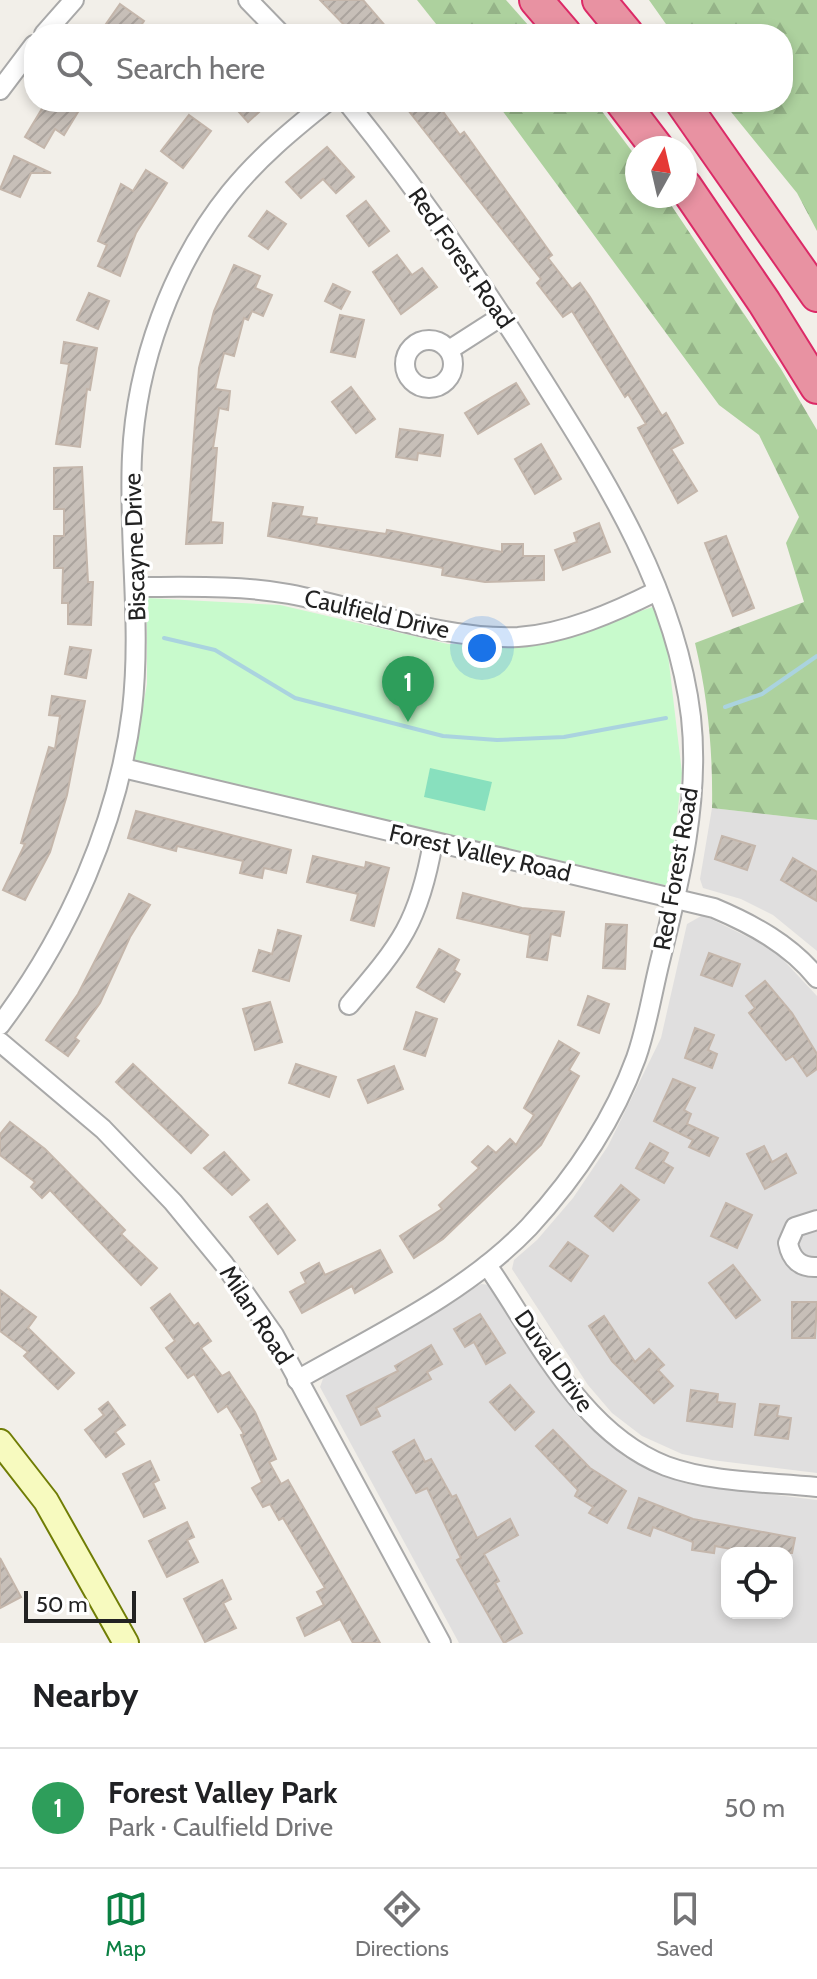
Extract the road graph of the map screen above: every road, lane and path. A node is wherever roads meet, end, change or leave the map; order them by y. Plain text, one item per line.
1 (74, 0) edge
2 (248, 0) edge
3 (536, 0) edge
4 (599, 0) edge
5 (53, 24) edge
6 (271, 24) edge
7 (556, 24) edge
8 (619, 24) edge
9 (24, 58) edge
10 (0, 90) edge
11 (315, 112) edge
12 (355, 112) edge
13 (630, 112) edge
14 (689, 112) edge
15 (648, 136) edge
16 (697, 204) edge
17 (817, 295) edge
18 (502, 316) junction
19 (449, 350) dead end
20 (817, 387) edge
21 (137, 587) junction
22 (657, 591) junction
23 (123, 768) junction
24 (433, 842) junction
25 (676, 898) junction
26 (817, 978) edge
27 (349, 1005) dead end
28 (0, 1025) edge
29 (0, 1042) edge
30 (817, 1220) edge
31 (487, 1265) junction
32 (817, 1267) edge
33 (297, 1380) junction
34 (0, 1442) edge
35 (817, 1487) edge
36 (126, 1643) edge
37 (441, 1643) edge

1 - 5 street
2 - 6 street
3 - 7 highway
4 - 8 highway
9 - 10 street
11 - 21 street, Biscayne Drive
12 - 18 street, Red Forest Road
13 - 15 highway
14 - 17 highway
16 - 20 highway
18 - 19 street
18 - 22 street, Red Forest Road
21 - 22 street, Caulfield Drive
21 - 23 street, Biscayne Drive
22 - 25 street, Red Forest Road
23 - 24 street, Forest Valley Road
23 - 28 street, Biscayne Drive
24 - 25 street, Forest Valley Road
24 - 27 street
25 - 26 street, Forest Valley Road
25 - 31 street, Red Forest Road
29 - 33 street, Milan Road
30 - 32 street
31 - 33 street, Red Forest Road
31 - 35 street, Duval Drive
33 - 37 street, Milan Road
34 - 36 street

